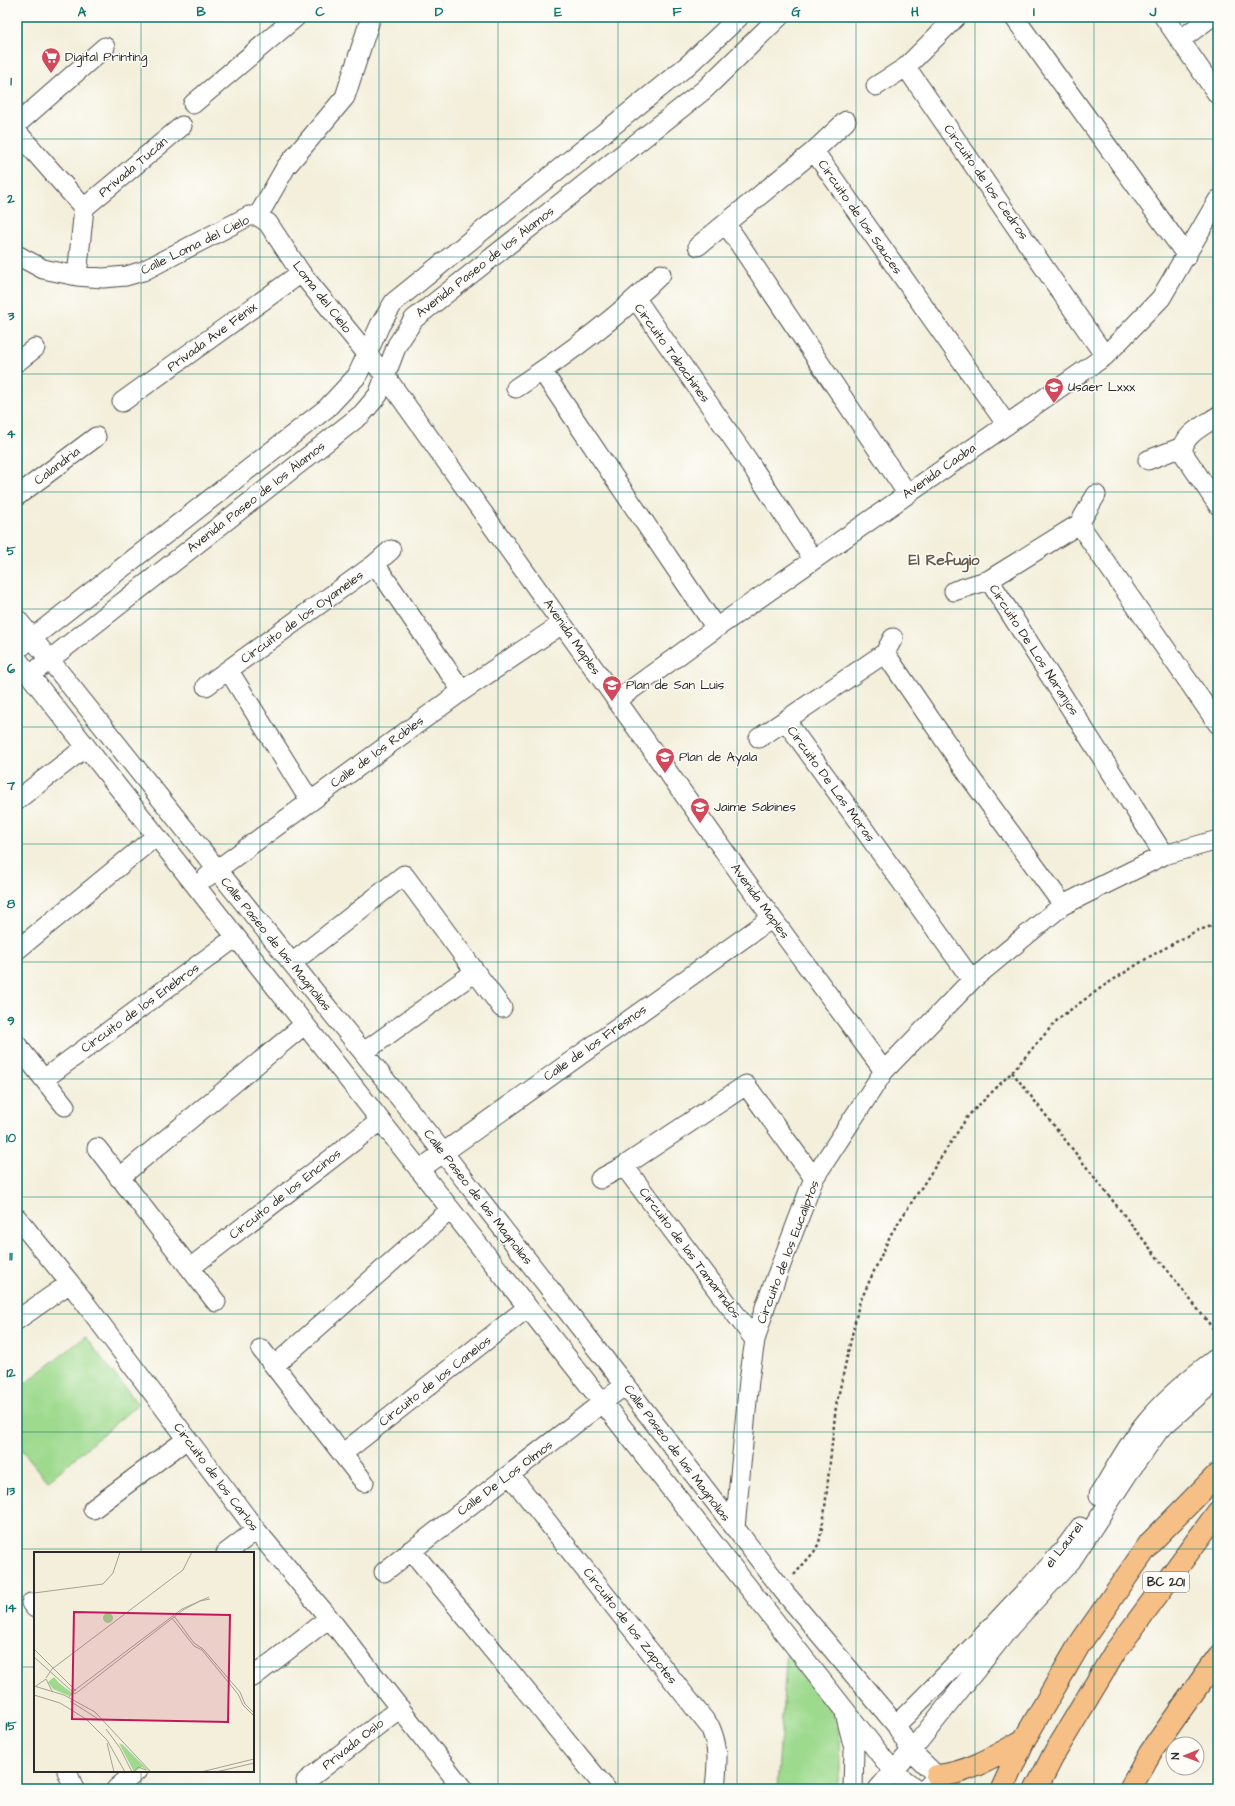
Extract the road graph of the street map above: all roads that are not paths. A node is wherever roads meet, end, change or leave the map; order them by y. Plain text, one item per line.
1 (296, 17) edge
2 (372, 17) edge
3 (739, 17) edge
4 (779, 17) edge
5 (956, 17) edge
6 (1014, 17) edge
7 (1164, 17) edge
8 (1211, 17) edge
9 (1180, 40) junction
10 (105, 47) dead end
11 (906, 67) junction
12 (876, 86) dead end
13 (1218, 95) edge
14 (193, 104) dead end
15 (846, 121) dead end
16 (17, 124) edge
17 (182, 126) dead end
18 (17, 132) edge
19 (814, 151) junction
20 (1218, 200) edge
21 (84, 208) junction
22 (258, 216) junction
23 (726, 224) junction
24 (698, 246) dead end
25 (17, 255) edge
26 (1187, 256) junction
27 (302, 273) junction
28 (661, 274) dead end
29 (77, 276) junction
30 (636, 299) junction
31 (35, 348) dead end
32 (367, 354) junction
33 (1105, 356) junction
34 (17, 362) edge
35 (542, 371) junction
36 (386, 377) junction
37 (516, 388) dead end
38 (122, 402) dead end
39 (1218, 416) edge
40 (1007, 425) junction
41 (96, 437) dead end
42 (1182, 447) junction
43 (1148, 460) dead end
44 (907, 493) junction
45 (1096, 495) dead end
46 (17, 496) edge
47 (1218, 505) edge
48 (1079, 524) junction
49 (392, 550) dead end
50 (813, 559) junction
51 (375, 564) junction
52 (989, 580) junction
53 (954, 592) dead end
54 (17, 619) edge
55 (562, 624) junction
56 (716, 628) junction
57 (32, 638) junction
58 (17, 650) edge
59 (17, 659) edge
60 (49, 660) junction
61 (229, 671) junction
62 (30, 675) junction
63 (206, 686) dead end
64 (462, 691) junction
65 (617, 700) junction
66 (786, 721) junction
67 (1218, 724) edge
68 (759, 738) dead end
69 (86, 747) junction
70 (17, 800) edge
71 (310, 801) junction
72 (156, 836) junction
73 (1218, 840) edge
74 (1164, 855) junction
75 (216, 870) junction
76 (195, 885) junction
77 (1063, 904) junction
78 (772, 918) junction
79 (236, 937) junction
80 (17, 950) edge
81 (292, 964) junction
82 (475, 972) junction
83 (972, 980) junction
84 (502, 1008) dead end
85 (304, 1024) junction
86 (17, 1045) edge
87 (364, 1052) junction
88 (884, 1071) junction
89 (44, 1079) junction
90 (65, 1106) dead end
91 (380, 1121) junction
92 (97, 1148) dead end
93 (442, 1151) junction
94 (624, 1166) junction
95 (419, 1170) junction
96 (119, 1178) junction
97 (814, 1178) junction
98 (600, 1180) dead end
99 (450, 1210) junction
100 (17, 1218) edge
101 (190, 1268) junction
102 (70, 1283) junction
103 (216, 1302) dead end
104 (527, 1308) junction
105 (17, 1320) edge
106 (755, 1340) junction
107 (261, 1349) dead end
108 (1218, 1357) edge
109 (274, 1366) junction
110 (1218, 1378) edge
111 (625, 1385) junction
112 (603, 1403) junction
113 (188, 1439) junction
114 (342, 1454) junction
115 (1218, 1474) edge
116 (510, 1475) junction
117 (364, 1482) dead end
118 (93, 1509) dead end
119 (1218, 1512) edge
120 (735, 1528) junction
121 (256, 1530) junction
122 (411, 1550) junction
123 (227, 1552) edge
124 (384, 1572) dead end
125 (783, 1591) junction
126 (766, 1611) junction
127 (329, 1618) junction
128 (1218, 1657) edge
129 (254, 1676) edge
130 (844, 1706) junction
131 (400, 1708) junction
132 (896, 1725) junction
133 (1024, 1740) junction
134 (911, 1751) junction
135 (893, 1771) junction
136 (67, 1772) edge
137 (136, 1772) edge
138 (306, 1781) dead end
139 (931, 1783) edge
140 (74, 1789) edge
141 (116, 1789) edge
142 (464, 1789) edge
143 (606, 1789) edge
144 (715, 1789) edge
145 (853, 1789) edge
146 (878, 1789) edge
147 (916, 1789) edge
148 (1002, 1789) edge
149 (1036, 1789) edge
150 (1130, 1789) edge

1 - 14 street
2 - 22 street
3 - 32 street, Avenida Paseo de los Álamos
4 - 36 street, Avenida Paseo de los Álamos
5 - 11 street
6 - 26 street
7 - 9 street
8 - 9 street
9 - 13 street
10 - 16 street
11 - 12 street
11 - 33 street, Circuito de los Cedros
15 - 19 street
17 - 21 street, Privada Tucán
18 - 21 street
19 - 23 street, Circuito de los Sauces
19 - 40 street, Circuito de los Sauces
20 - 26 street, Avenida Caoba
21 - 29 street
22 - 27 street, Loma del Cielo
22 - 29 street, Calle Loma del Cielo
23 - 24 street, Circuito de los Sauces
23 - 44 street
25 - 29 street, Calle Loma del Cielo
26 - 33 street, Avenida Caoba
27 - 32 street, Loma del Cielo
27 - 38 street, Privada Ave Fénix
28 - 30 street
30 - 35 street, Circuito Tabachines
30 - 50 street, Circuito Tabachines
31 - 34 street
32 - 36 street, Loma del Cielo
32 - 57 street, Avenida Paseo de los Álamos
33 - 40 street, Avenida Caoba
35 - 37 street, Circuito Tabachines
35 - 56 street
36 - 55 street, Avenida Maples
36 - 60 street, Avenida Paseo de los Álamos
39 - 42 street
40 - 44 street, Avenida Caoba
41 - 46 street, Calandria
42 - 43 street
42 - 47 street
44 - 50 street, Avenida Caoba
45 - 48 street
48 - 52 street, Circuito De Los Naranjos
48 - 67 street
49 - 51 street, Circuito de los Oyameles
50 - 56 street, Avenida Caoba
51 - 61 street, Circuito de los Oyameles
51 - 64 street, Circuito de los Oyameles
52 - 53 street
52 - 74 street, Circuito De Los Naranjos
54 - 57 street, Calle Paseo de las Magnolias
55 - 64 street, Calle de los Robles
55 - 65 street, Avenida Maples
56 - 65 street, Avenida Caoba
57 - 58 street, Avenida Paseo de los Álamos
57 - 60 street, Calle Paseo de las Magnolias
59 - 62 street, Calle Paseo de las Magnolias
60 - 62 street, Avenida Paseo de los Álamos
60 - 75 street, Calle Paseo de las Magnolias
61 - 63 street, Circuito de los Oyameles
61 - 71 street, Circuito de los Oyameles
62 - 69 street, Calle Paseo de las Magnolias
64 - 71 street, Calle de los Robles
65 - 78 street, Avenida Maples
66 - 68 street
66 - 77 street, Circuito De Las Moras
66 - 83 street, Circuito De Las Moras
69 - 70 street
69 - 72 street, Calle Paseo de las Magnolias
71 - 75 street, Calle de los Robles
72 - 76 street, Calle Paseo de las Magnolias
72 - 80 street
73 - 74 street, Circuito de los Eucaliptos
74 - 77 street, Circuito de los Eucaliptos
75 - 76 street, Calle de los Robles
75 - 81 street, Calle Paseo de las Magnolias
76 - 79 street, Calle Paseo de las Magnolias
77 - 83 street, Circuito de los Eucaliptos
78 - 88 street, Avenida Maples
78 - 93 street, Calle de los Fresnos
79 - 85 street, Calle Paseo de las Magnolias
79 - 89 street, Circuito de los Enebros
81 - 82 street
81 - 87 street, Calle Paseo de las Magnolias
82 - 84 street
82 - 87 street
83 - 88 street, Circuito de los Eucaliptos
85 - 91 street, Calle Paseo de las Magnolias
85 - 96 street
86 - 89 street
87 - 93 street, Calle Paseo de las Magnolias
88 - 97 street, Circuito de los Eucaliptos
89 - 90 street
91 - 95 street, Calle Paseo de las Magnolias
91 - 101 street, Circuito de los Encinos
92 - 96 street
93 - 95 street, Calle de los Fresnos
93 - 111 street, Calle Paseo de las Magnolias
94 - 97 street
94 - 98 street
94 - 106 street, Circuito de las Tamarindos
95 - 99 street, Calle Paseo de las Magnolias
96 - 101 street
97 - 106 street, Circuito de los Eucaliptos
99 - 104 street, Calle Paseo de las Magnolias
99 - 109 street
100 - 102 street, Circuito de los Carlos
101 - 103 street
102 - 105 street
102 - 113 street, Circuito de los Carlos
104 - 112 street, Calle Paseo de las Magnolias
104 - 114 street, Circuito de los Canelos
106 - 120 street, Circuito de los Eucaliptos
107 - 109 street
108 - 132 street, el Laurel
109 - 114 street
110 - 134 street
111 - 112 street, Calle De Los Olmos
111 - 120 street, Calle Paseo de las Magnolias
112 - 116 street, Calle De Los Olmos
112 - 126 street, Calle Paseo de las Magnolias
113 - 118 street
113 - 121 street, Circuito de los Carlos
114 - 117 street
115 - 133 highway
116 - 122 street, Calle De Los Olmos
116 - 144 street, Circuito de los Zapotes
119 - 149 highway, BC 201
120 - 125 street, Calle Paseo de las Magnolias
121 - 123 street
121 - 127 street, Circuito de los Carlos
122 - 124 street, Calle De Los Olmos
122 - 143 street
125 - 126 street
125 - 132 street, Calle Paseo de las Magnolias
126 - 130 street, Calle Paseo de las Magnolias
127 - 129 street
127 - 131 street, Circuito de los Carlos
128 - 150 highway
130 - 135 street, Calle Paseo de las Magnolias
130 - 145 street
131 - 138 street, Privada Oslo
131 - 142 street, Circuito de los Carlos
132 - 134 street, Calle Paseo de las Magnolias
133 - 139 highway
133 - 148 highway
134 - 135 street
134 - 139 street, Calle Paseo de las Magnolias
135 - 146 street
135 - 147 street, Calle Paseo de las Magnolias
136 - 140 street
137 - 141 street

